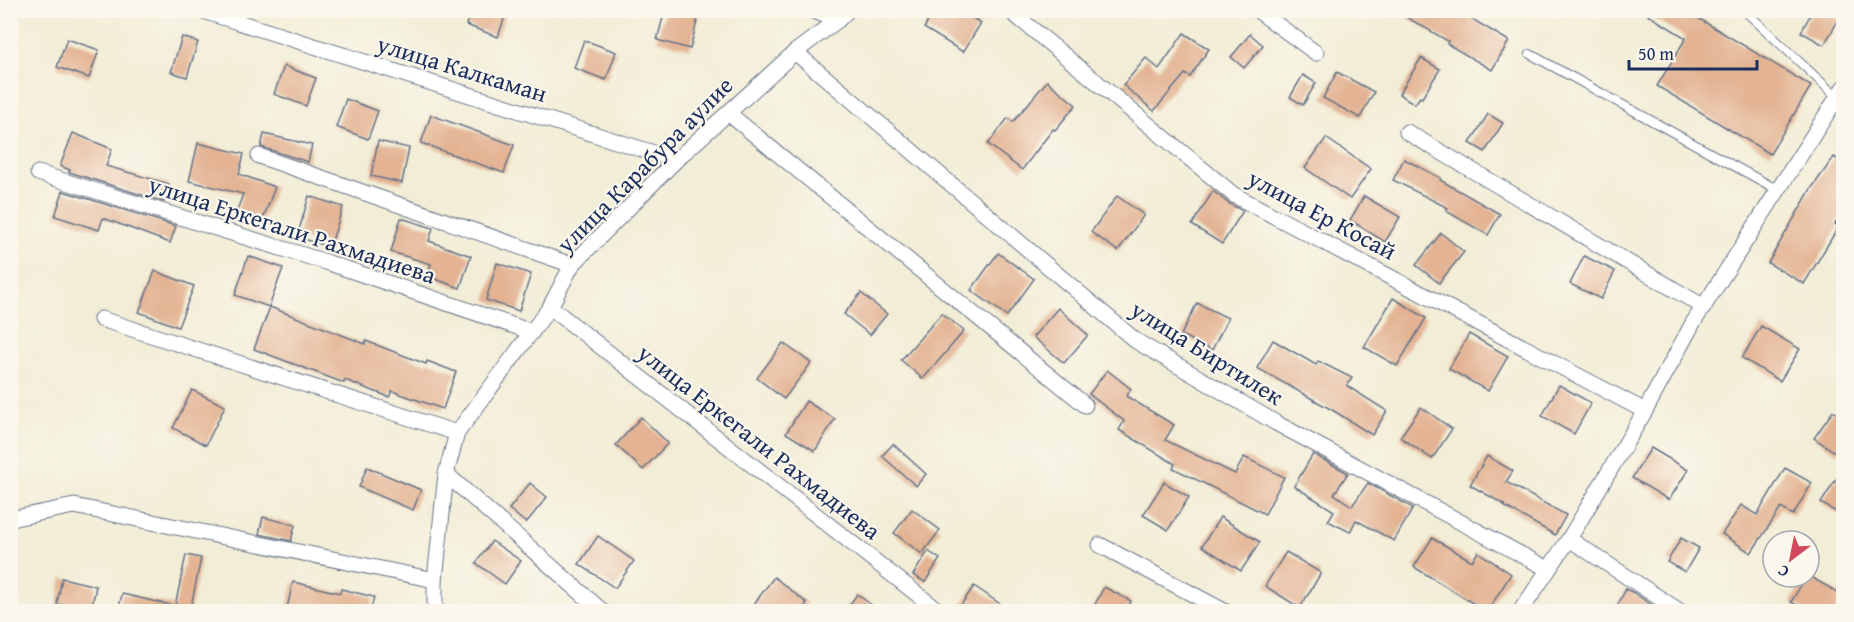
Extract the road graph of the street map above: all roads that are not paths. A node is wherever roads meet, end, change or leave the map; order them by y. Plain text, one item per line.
1 (200, 10) edge
2 (811, 10) edge
3 (1009, 10) edge
4 (1257, 10) edge
5 (1744, 10) edge
6 (843, 15) edge
7 (795, 51) junction
8 (1316, 53) dead end
9 (1530, 54) dead end
10 (1840, 92) edge
11 (728, 113) junction
12 (1407, 132) dead end
13 (259, 156) dead end
14 (676, 160) junction
15 (39, 173) dead end
16 (1778, 190) junction
17 (572, 265) junction
18 (550, 307) junction
19 (1704, 307) junction
20 (101, 319) dead end
21 (532, 332) junction
22 (1085, 405) dead end
23 (1645, 411) junction
24 (457, 433) junction
25 (446, 474) junction
26 (10, 519) edge
27 (1569, 539) junction
28 (1100, 545) dead end
29 (1548, 569) junction
30 (435, 580) junction
31 (435, 612) edge
32 (603, 612) edge
33 (940, 612) edge
34 (1226, 612) edge
35 (1520, 612) edge
36 (1681, 612) edge

1 - 14 street, улица Калкаман
2 - 6 street
3 - 23 street, улица Ер Косай
4 - 8 street
5 - 10 lane
6 - 7 street, улица Карабура аулие
7 - 11 street, улица Карабура аулие
7 - 29 street, улица Биртилек
9 - 16 lane
10 - 16 street
11 - 14 street, улица Карабура аулие
11 - 22 street
12 - 19 street
13 - 17 street
14 - 17 street, улица Карабура аулие
15 - 21 street, улица Еркегали Рахмадиева
16 - 19 street
17 - 18 street, улица Карабура аулие
18 - 21 street, улица Карабура аулие
18 - 33 street, улица Еркегали Рахмадиева
19 - 23 street
20 - 24 street
21 - 24 street, улица Карабура аулие
23 - 27 street
24 - 25 street, улица Карабура аулие
25 - 30 street, улица Карабура аулие
25 - 32 street
26 - 30 street
27 - 29 street
27 - 36 street
28 - 34 street
29 - 35 street
30 - 31 street, улица Карабура аулие

